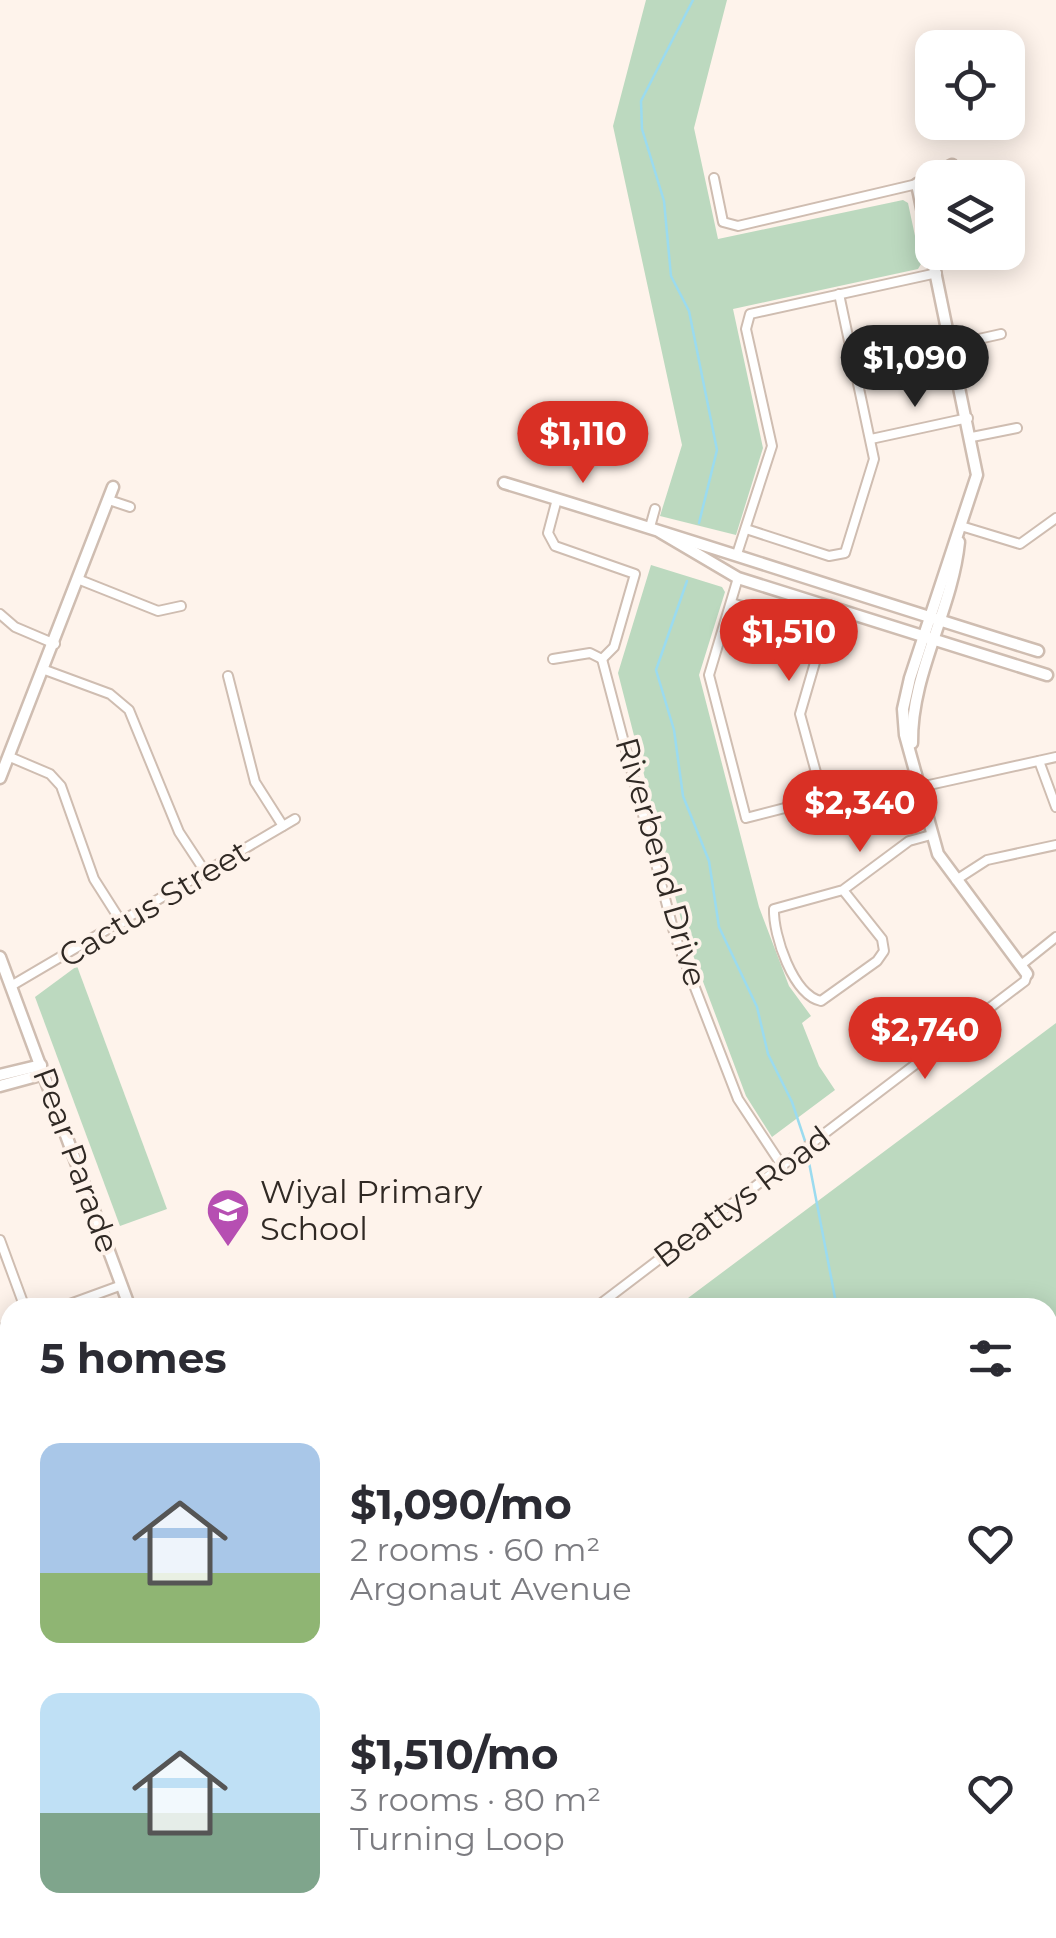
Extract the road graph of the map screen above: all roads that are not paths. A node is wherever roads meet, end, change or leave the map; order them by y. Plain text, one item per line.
1 (714, 178) dead end
2 (915, 184) edge
3 (935, 270) edge
4 (936, 273) junction
5 (839, 294) junction
6 (1001, 334) dead end
7 (952, 345) junction
8 (968, 418) junction
9 (1017, 428) dead end
10 (972, 437) junction
11 (871, 439) junction
12 (504, 483) dead end
13 (113, 488) dead end
14 (558, 499) junction
15 (108, 500) junction
16 (130, 507) dead end
17 (655, 509) dead end
18 (1056, 518) edge
19 (650, 526) junction
20 (961, 526) junction
21 (746, 529) junction
22 (737, 554) junction
23 (738, 578) junction
24 (80, 580) junction
25 (731, 603) junction
26 (180, 606) dead end
27 (0, 614) edge
28 (933, 628) junction
29 (55, 644) junction
30 (1038, 651) dead end
31 (602, 659) junction
32 (553, 660) dead end
33 (45, 670) junction
34 (1047, 675) dead end
35 (228, 676) dead end
36 (1056, 757) edge
37 (10, 758) junction
38 (1039, 760) junction
39 (916, 774) junction
40 (0, 778) edge
41 (920, 787) junction
42 (823, 798) junction
43 (1056, 806) edge
44 (295, 818) dead end
45 (282, 826) junction
46 (931, 835) junction
47 (1056, 845) edge
48 (206, 872) junction
49 (956, 880) junction
50 (843, 890) junction
51 (122, 923) junction
52 (1056, 937) edge
53 (0, 957) edge
54 (1024, 969) junction
55 (11, 986) junction
56 (42, 1070) junction
57 (0, 1076) edge
58 (0, 1086) edge
59 (782, 1167) junction
60 (0, 1241) edge
61 (122, 1285) junction
62 (21, 1298) edge
63 (86, 1298) edge
64 (127, 1298) edge
65 (607, 1298) edge

1 - 2 street
3 - 4 street
4 - 5 street
4 - 7 street
5 - 11 street
5 - 21 street
6 - 7 street
7 - 8 street
8 - 10 street
8 - 11 street
9 - 10 street
10 - 20 street
11 - 21 street
12 - 14 street
13 - 15 street
14 - 19 street
14 - 31 street
15 - 16 street
15 - 24 street
17 - 19 street
18 - 20 street
19 - 22 street
19 - 23 street
20 - 28 street
21 - 22 street
22 - 28 street
23 - 25 street
23 - 28 street
24 - 26 street
24 - 29 street
25 - 42 street
25 - 42 street
27 - 29 street
28 - 30 street
28 - 34 street
28 - 39 street
29 - 33 street
31 - 32 street
31 - 59 street, Riverbend Drive
33 - 37 street
33 - 48 street
35 - 45 street
36 - 38 street
37 - 40 street
37 - 51 street
38 - 41 street
38 - 43 street
39 - 41 street
39 - 42 street
41 - 46 street
44 - 45 street, Cactus Street
45 - 48 street, Cactus Street
46 - 49 street
46 - 50 street
47 - 49 street
48 - 51 street, Cactus Street
49 - 54 street
50 - 50 street
51 - 55 street, Cactus Street
52 - 54 street, Beattys Road
53 - 55 street, Pear Parade
54 - 59 street, Beattys Road
55 - 56 street, Pear Parade
56 - 57 street
56 - 58 street
56 - 61 street, Pear Parade
59 - 65 street, Beattys Road
60 - 62 street
61 - 63 street
61 - 64 street, Pear Parade

